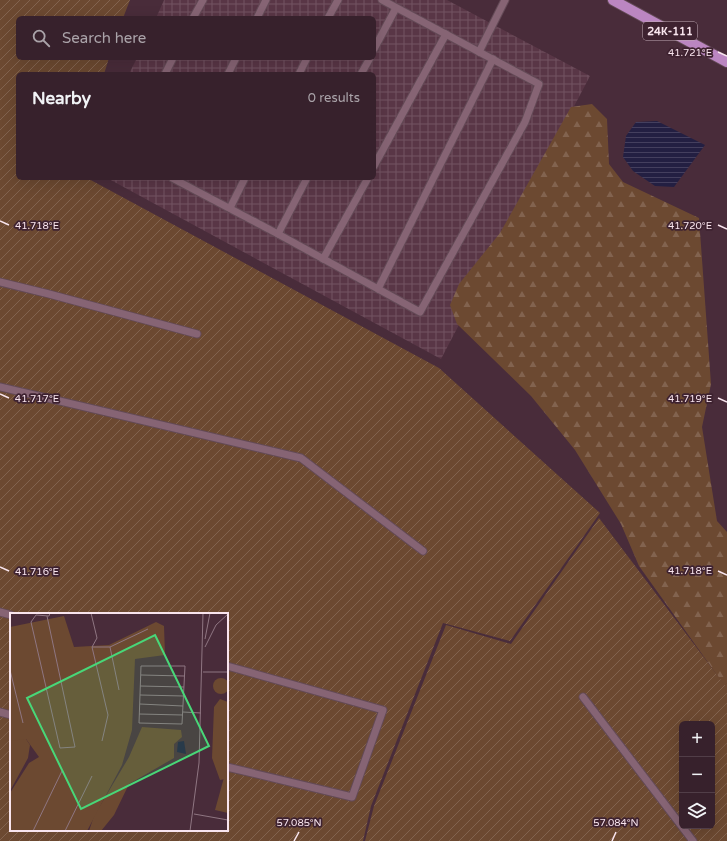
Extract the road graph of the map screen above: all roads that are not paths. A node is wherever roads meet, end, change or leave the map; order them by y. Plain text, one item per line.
1 (202, 0) edge
2 (266, 0) edge
3 (338, 0) edge
4 (382, 0) edge
5 (505, 0) edge
6 (613, 0) edge
7 (396, 8) junction
8 (194, 16) edge
9 (258, 16) edge
10 (329, 16) edge
11 (446, 34) junction
12 (376, 45) edge
13 (479, 52) junction
14 (492, 59) junction
15 (172, 60) edge
16 (235, 60) edge
17 (307, 60) edge
18 (369, 60) edge
19 (727, 62) edge
20 (166, 72) edge
21 (229, 72) edge
22 (300, 72) edge
23 (362, 72) edge
24 (376, 162) edge
25 (177, 180) edge
26 (244, 180) edge
27 (306, 180) edge
28 (367, 180) edge
29 (230, 208) junction
30 (278, 234) junction
31 (323, 259) junction
32 (0, 282) edge
33 (378, 289) junction
34 (197, 334) dead end
35 (0, 387) edge
36 (423, 552) dead end
37 (0, 612) edge
38 (10, 614) edge
39 (228, 666) edge
40 (583, 697) dead end
41 (0, 712) edge
42 (10, 715) edge
43 (228, 767) edge
44 (693, 841) edge

1 - 8 lane
2 - 9 lane
3 - 10 lane
4 - 7 lane
5 - 13 lane
6 - 19 main road, 24К-111
7 - 11 lane
7 - 12 lane
11 - 13 lane
11 - 24 lane
13 - 14 lane
14 - 33 lane
14 - 33 lane
15 - 20 lane
16 - 21 lane
17 - 22 lane
18 - 23 lane
25 - 29 lane
26 - 29 lane
27 - 30 lane
28 - 31 lane
29 - 30 lane
30 - 31 lane
31 - 33 lane
32 - 34 lane
35 - 36 lane
37 - 38 lane
39 - 43 lane
40 - 44 lane
41 - 42 lane

